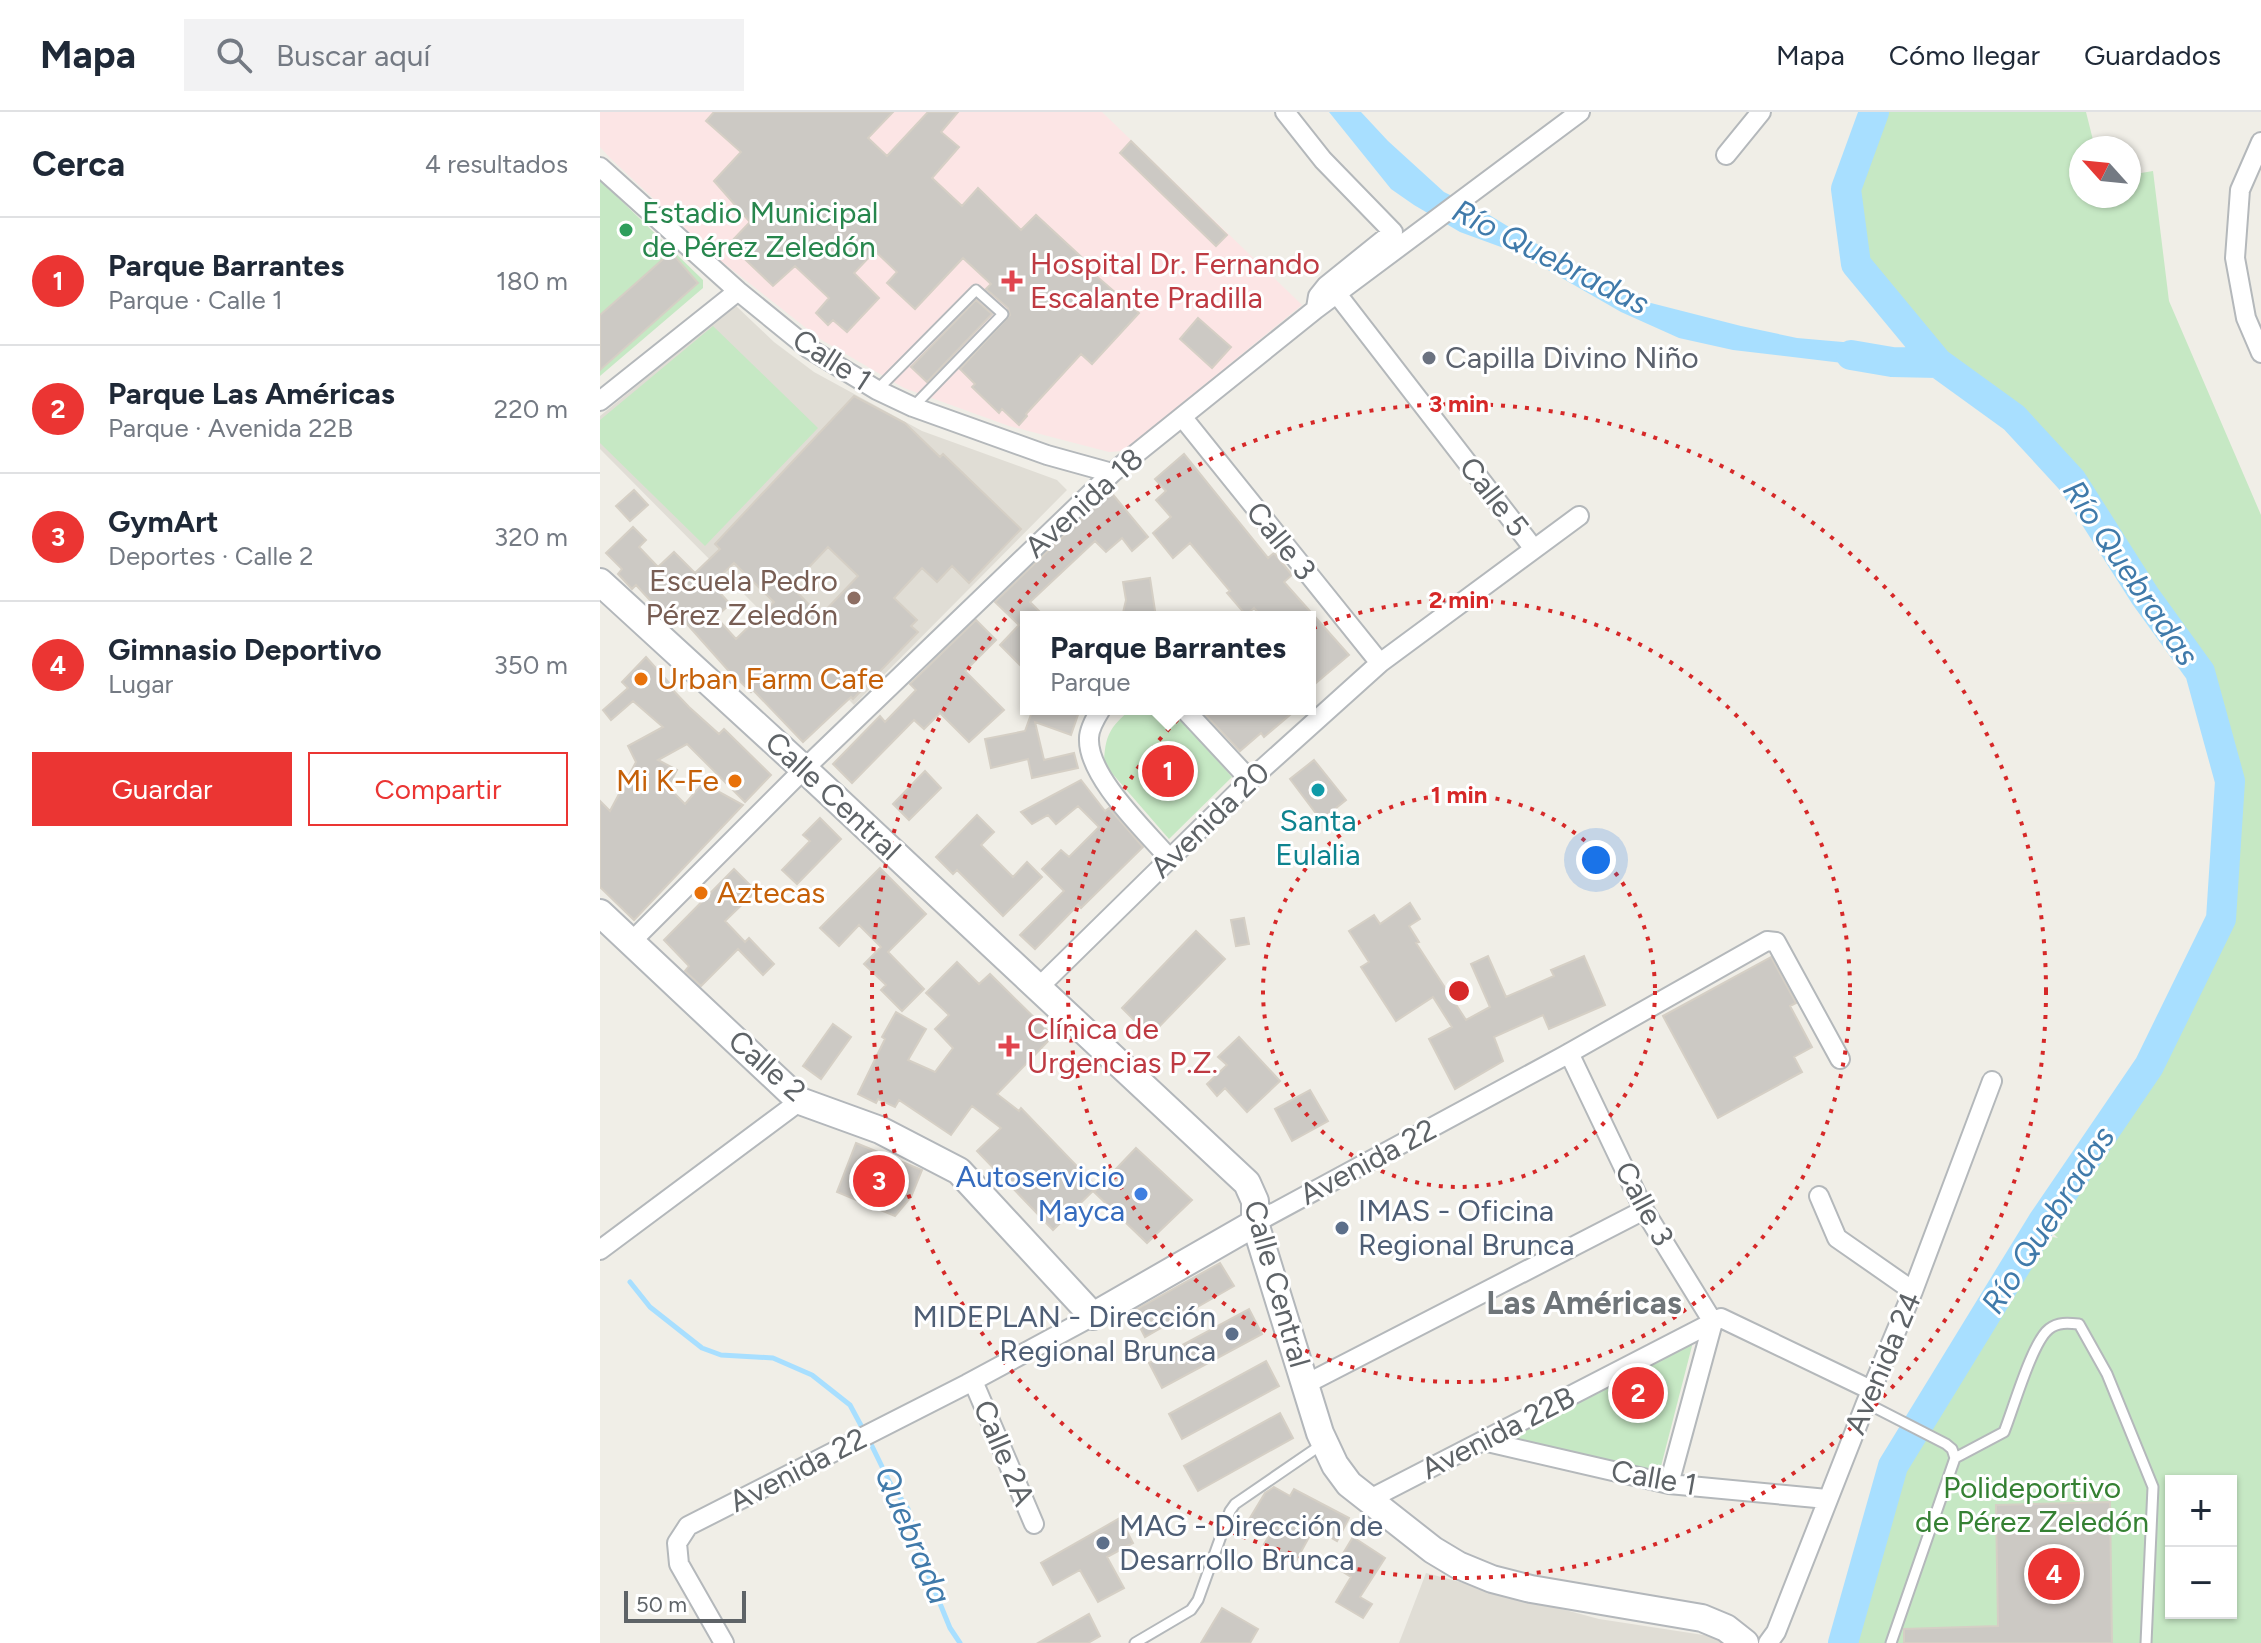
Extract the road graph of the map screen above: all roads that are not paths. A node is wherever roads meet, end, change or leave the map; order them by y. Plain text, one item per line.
1 (1285, 112) edge
2 (1580, 112) edge
3 (1761, 112) edge
4 (2261, 142) edge
5 (1726, 155) dead end
6 (600, 167) edge
7 (738, 291) junction
8 (1337, 294) junction
9 (1316, 309) junction
10 (2261, 353) edge
11 (877, 390) junction
12 (600, 401) edge
13 (913, 407) junction
14 (1183, 418) junction
15 (1112, 473) junction
16 (1579, 516) dead end
17 (1534, 549) junction
18 (600, 582) edge
19 (1380, 663) junction
20 (1098, 715) edge
21 (1190, 715) edge
22 (804, 769) junction
23 (1250, 780) junction
24 (1169, 858) junction
25 (600, 913) edge
26 (631, 942) junction
27 (1039, 987) junction
28 (1569, 1053) junction
29 (1840, 1059) dead end
30 (1992, 1081) dead end
31 (800, 1101) junction
32 (1819, 1196) dead end
33 (1644, 1210) junction
34 (1255, 1223) junction
35 (605, 1242) edge
36 (1913, 1291) junction
37 (1093, 1316) junction
38 (1713, 1322) junction
39 (973, 1381) junction
40 (1306, 1384) junction
41 (1868, 1397) junction
42 (1483, 1441) junction
43 (1324, 1443) junction
44 (1955, 1458) junction
45 (1669, 1484) junction
46 (1827, 1499) junction
47 (1368, 1500) junction
48 (1034, 1524) dead end
49 (724, 1643) edge
50 (1135, 1643) edge
51 (1745, 1643) edge
52 (1768, 1643) edge
53 (1891, 1643) edge
54 (2146, 1643) edge

1 - 9 street
2 - 8 street, Avenida 18
3 - 5 street
4 - 10 street
6 - 7 street, Calle 1
7 - 11 street, Calle 1
7 - 12 street
8 - 9 street, Avenida 18
8 - 17 street, Calle 5
9 - 14 street, Avenida 18
11 - 13 street, Calle 1
11 - 13 lane
13 - 15 street, Calle 1
14 - 15 street, Avenida 18
14 - 19 street, Calle 3
15 - 22 street, Avenida 18
16 - 17 street, Avenida 20
17 - 19 street, Avenida 20
18 - 22 main road, Calle Central
19 - 23 street, Avenida 20
20 - 24 street
21 - 23 street
22 - 26 street, Avenida 18
22 - 27 main road, Calle Central
23 - 24 street, Avenida 20
24 - 27 street, Avenida 20
25 - 26 main road, Calle 2
26 - 31 main road, Calle 2
27 - 34 main road, Calle Central
28 - 29 street, Avenida 22
28 - 33 street, Calle 3
28 - 34 street, Avenida 22
30 - 36 street, Avenida 24
31 - 35 street
31 - 37 main road, Calle 2
32 - 36 street
33 - 38 street, Calle 3
33 - 40 street
34 - 37 main road, Avenida 22
34 - 40 main road, Calle Central
36 - 41 street, Avenida 24
37 - 39 street, Avenida 22
38 - 41 street
38 - 42 street, Avenida 22B
38 - 45 street
39 - 48 street, Calle 2A
39 - 49 street, Avenida 22
40 - 43 main road, Calle Central
41 - 44 lane
41 - 46 street, Avenida 24
42 - 45 street, Calle 1
42 - 47 street, Avenida 22B
43 - 47 main road, Calle Central
43 - 50 lane
44 - 53 lane
44 - 54 lane
45 - 46 street, Calle 1
46 - 52 street, Avenida 24
47 - 51 main road, Calle Central

